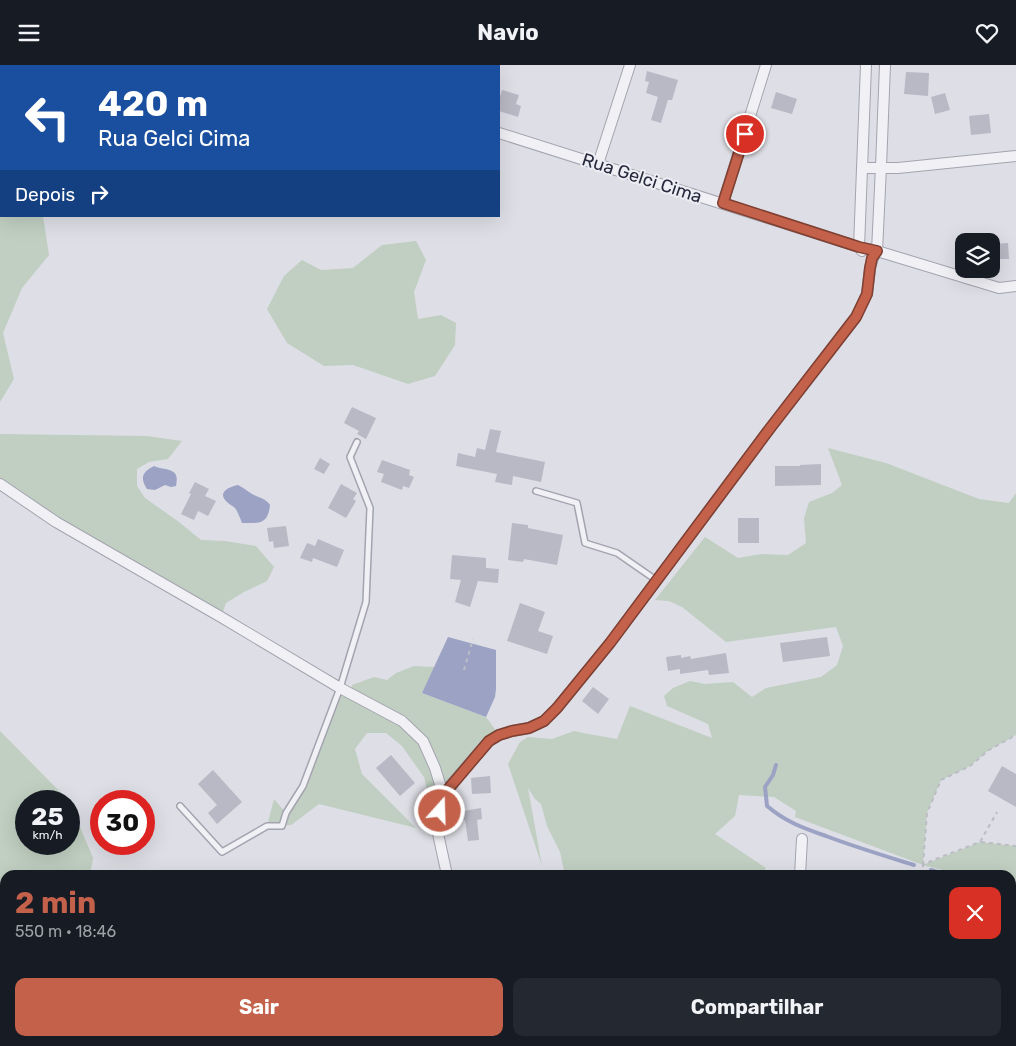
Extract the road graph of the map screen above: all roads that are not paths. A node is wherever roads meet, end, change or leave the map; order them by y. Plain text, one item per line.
1 (630, 65) edge
2 (766, 65) edge
3 (866, 65) edge
4 (885, 65) edge
5 (500, 133) edge
6 (1016, 156) edge
7 (598, 164) junction
8 (881, 167) junction
9 (862, 168) junction
10 (723, 203) junction
11 (859, 247) junction
12 (877, 251) junction
13 (870, 268) junction
14 (1016, 286) edge
15 (357, 442) dead end
16 (0, 484) edge
17 (536, 491) dead end
18 (656, 580) junction
19 (340, 688) junction
20 (444, 794) junction
21 (180, 806) dead end
22 (802, 839) dead end
23 (446, 870) edge
24 (800, 870) edge

1 - 7 street
2 - 10 street
3 - 9 street
4 - 8 street
5 - 7 street, Rua Gelci Cima
6 - 8 street
7 - 10 street, Rua Gelci Cima
8 - 9 street
8 - 12 street
9 - 11 street
10 - 11 street, Rua Gelci Cima
11 - 12 street, Rua Gelci Cima
11 - 13 street
12 - 13 street
12 - 14 street, Rua Gelci Cima
13 - 18 street
15 - 19 lane
16 - 19 street
17 - 18 lane
18 - 20 street
19 - 20 street
19 - 21 lane
20 - 23 street
22 - 24 street

